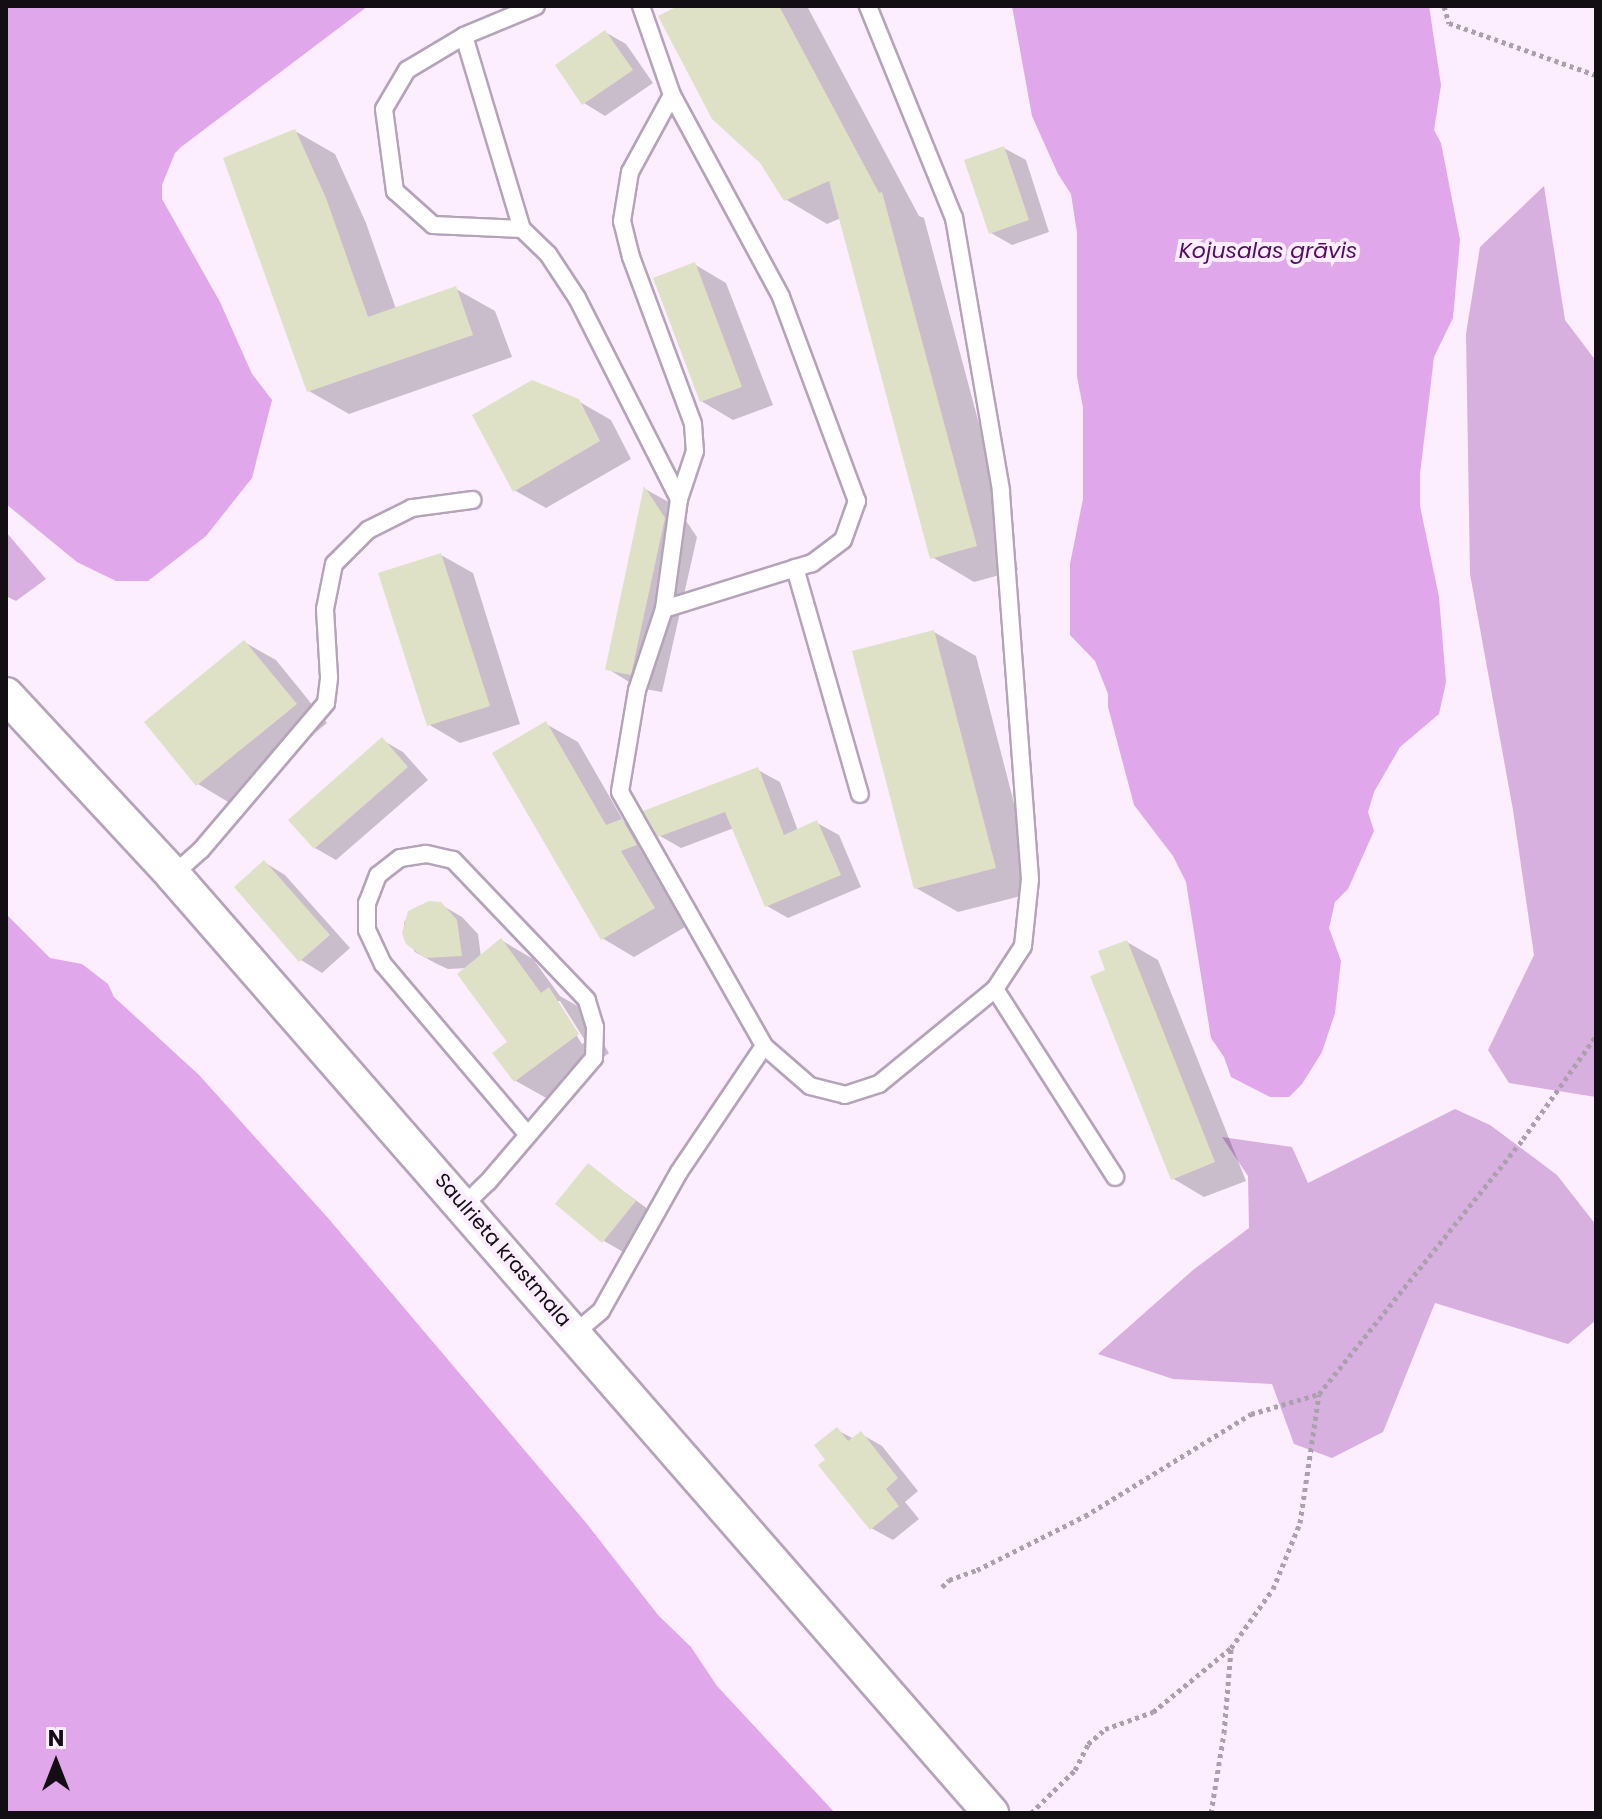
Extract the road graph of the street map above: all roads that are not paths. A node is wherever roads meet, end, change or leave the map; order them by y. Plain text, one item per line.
1 (536, 6) edge
2 (641, 6) edge
3 (868, 6) edge
4 (464, 36) junction
5 (672, 95) junction
6 (522, 229) junction
7 (679, 499) junction
8 (472, 500) dead end
9 (795, 568) junction
10 (664, 609) junction
11 (6, 695) edge
12 (860, 794) dead end
13 (173, 875) junction
14 (995, 989) junction
15 (764, 1046) junction
16 (528, 1135) junction
17 (1115, 1177) dead end
18 (464, 1205) junction
19 (575, 1333) junction
20 (991, 1813) edge

1 - 4 lane
2 - 5 lane
3 - 14 lane
4 - 6 lane
4 - 6 lane
5 - 7 lane
5 - 9 lane
6 - 7 lane
7 - 10 lane
8 - 13 lane
9 - 10 lane
9 - 12 lane
10 - 15 lane
11 - 13 street, Saulrieta krastmala
13 - 18 street, Saulrieta krastmala
14 - 15 lane
14 - 17 lane
15 - 19 lane
16 - 16 lane
16 - 18 lane
18 - 19 street, Saulrieta krastmala
19 - 20 street, Saulrieta krastmala

